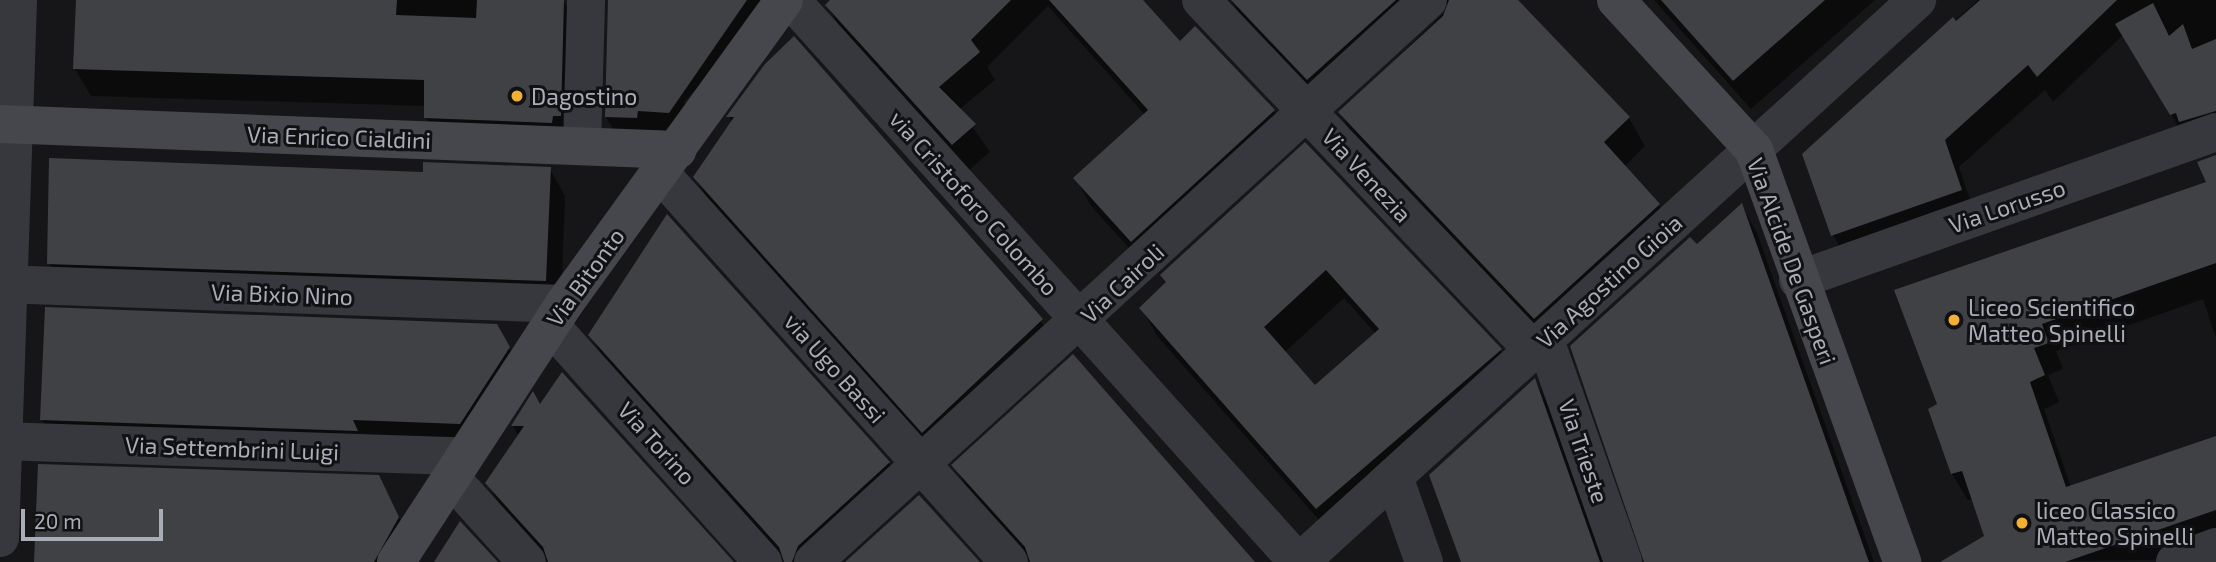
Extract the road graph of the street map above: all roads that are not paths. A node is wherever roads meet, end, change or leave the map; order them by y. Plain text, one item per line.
1 (18, 0) edge
2 (586, 0) edge
3 (784, 0) edge
4 (791, 0) edge
5 (1201, 0) edge
6 (1428, 0) edge
7 (1616, 0) edge
8 (1917, 0) edge
9 (1308, 111) junction
10 (6, 125) edge
11 (2216, 132) edge
12 (582, 146) junction
13 (1754, 150) junction
14 (669, 162) junction
15 (1798, 280) junction
16 (4, 284) edge
17 (557, 314) junction
18 (1081, 321) junction
19 (1539, 345) junction
20 (1, 441) edge
21 (922, 465) junction
22 (458, 467) junction
23 (1394, 477) junction
24 (0, 538) edge
25 (2216, 547) edge
26 (396, 562) edge
27 (527, 562) edge
28 (764, 562) edge
29 (813, 562) edge
30 (1009, 562) edge
31 (1299, 562) edge
32 (1424, 562) edge
33 (1623, 562) edge
34 (1902, 562) edge
35 (2175, 562) edge

1 - 10 street
2 - 12 street
3 - 14 main road, Via Bitonto
4 - 18 street, via Cristoforo Colombo
5 - 9 street, Via Venezia
6 - 9 street, Via Cairoli
7 - 13 main road, Via Alcide De Gasperi
8 - 13 street, Via Agostino Gioia
9 - 18 street, Via Cairoli
9 - 19 street, Via Venezia
10 - 12 main road, Via Enrico Cialdini
10 - 16 street
11 - 15 street, Via Lorusso
12 - 14 main road, Via Enrico Cialdini
13 - 15 main road, Via Alcide De Gasperi
13 - 19 street, Via Agostino Gioia
14 - 17 main road, Via Bitonto
14 - 21 street, via Ugo Bassi
15 - 34 main road, Via Alcide De Gasperi
16 - 17 street, Via Bixio Nino
16 - 20 street
17 - 22 main road, Via Bitonto
17 - 28 street, Via Torino
18 - 21 street, Via Cairoli
18 - 31 street, via Cristoforo Colombo
19 - 23 street, Via Agostino Gioia
19 - 33 street, Via Trieste
20 - 22 street, Via Settembrini Luigi
20 - 24 street
21 - 29 street, Via Cairoli
21 - 30 street, via Ugo Bassi
22 - 26 main road, Via Bitonto
22 - 27 street
23 - 31 street, Via Agostino Gioia
23 - 32 street
25 - 35 street

